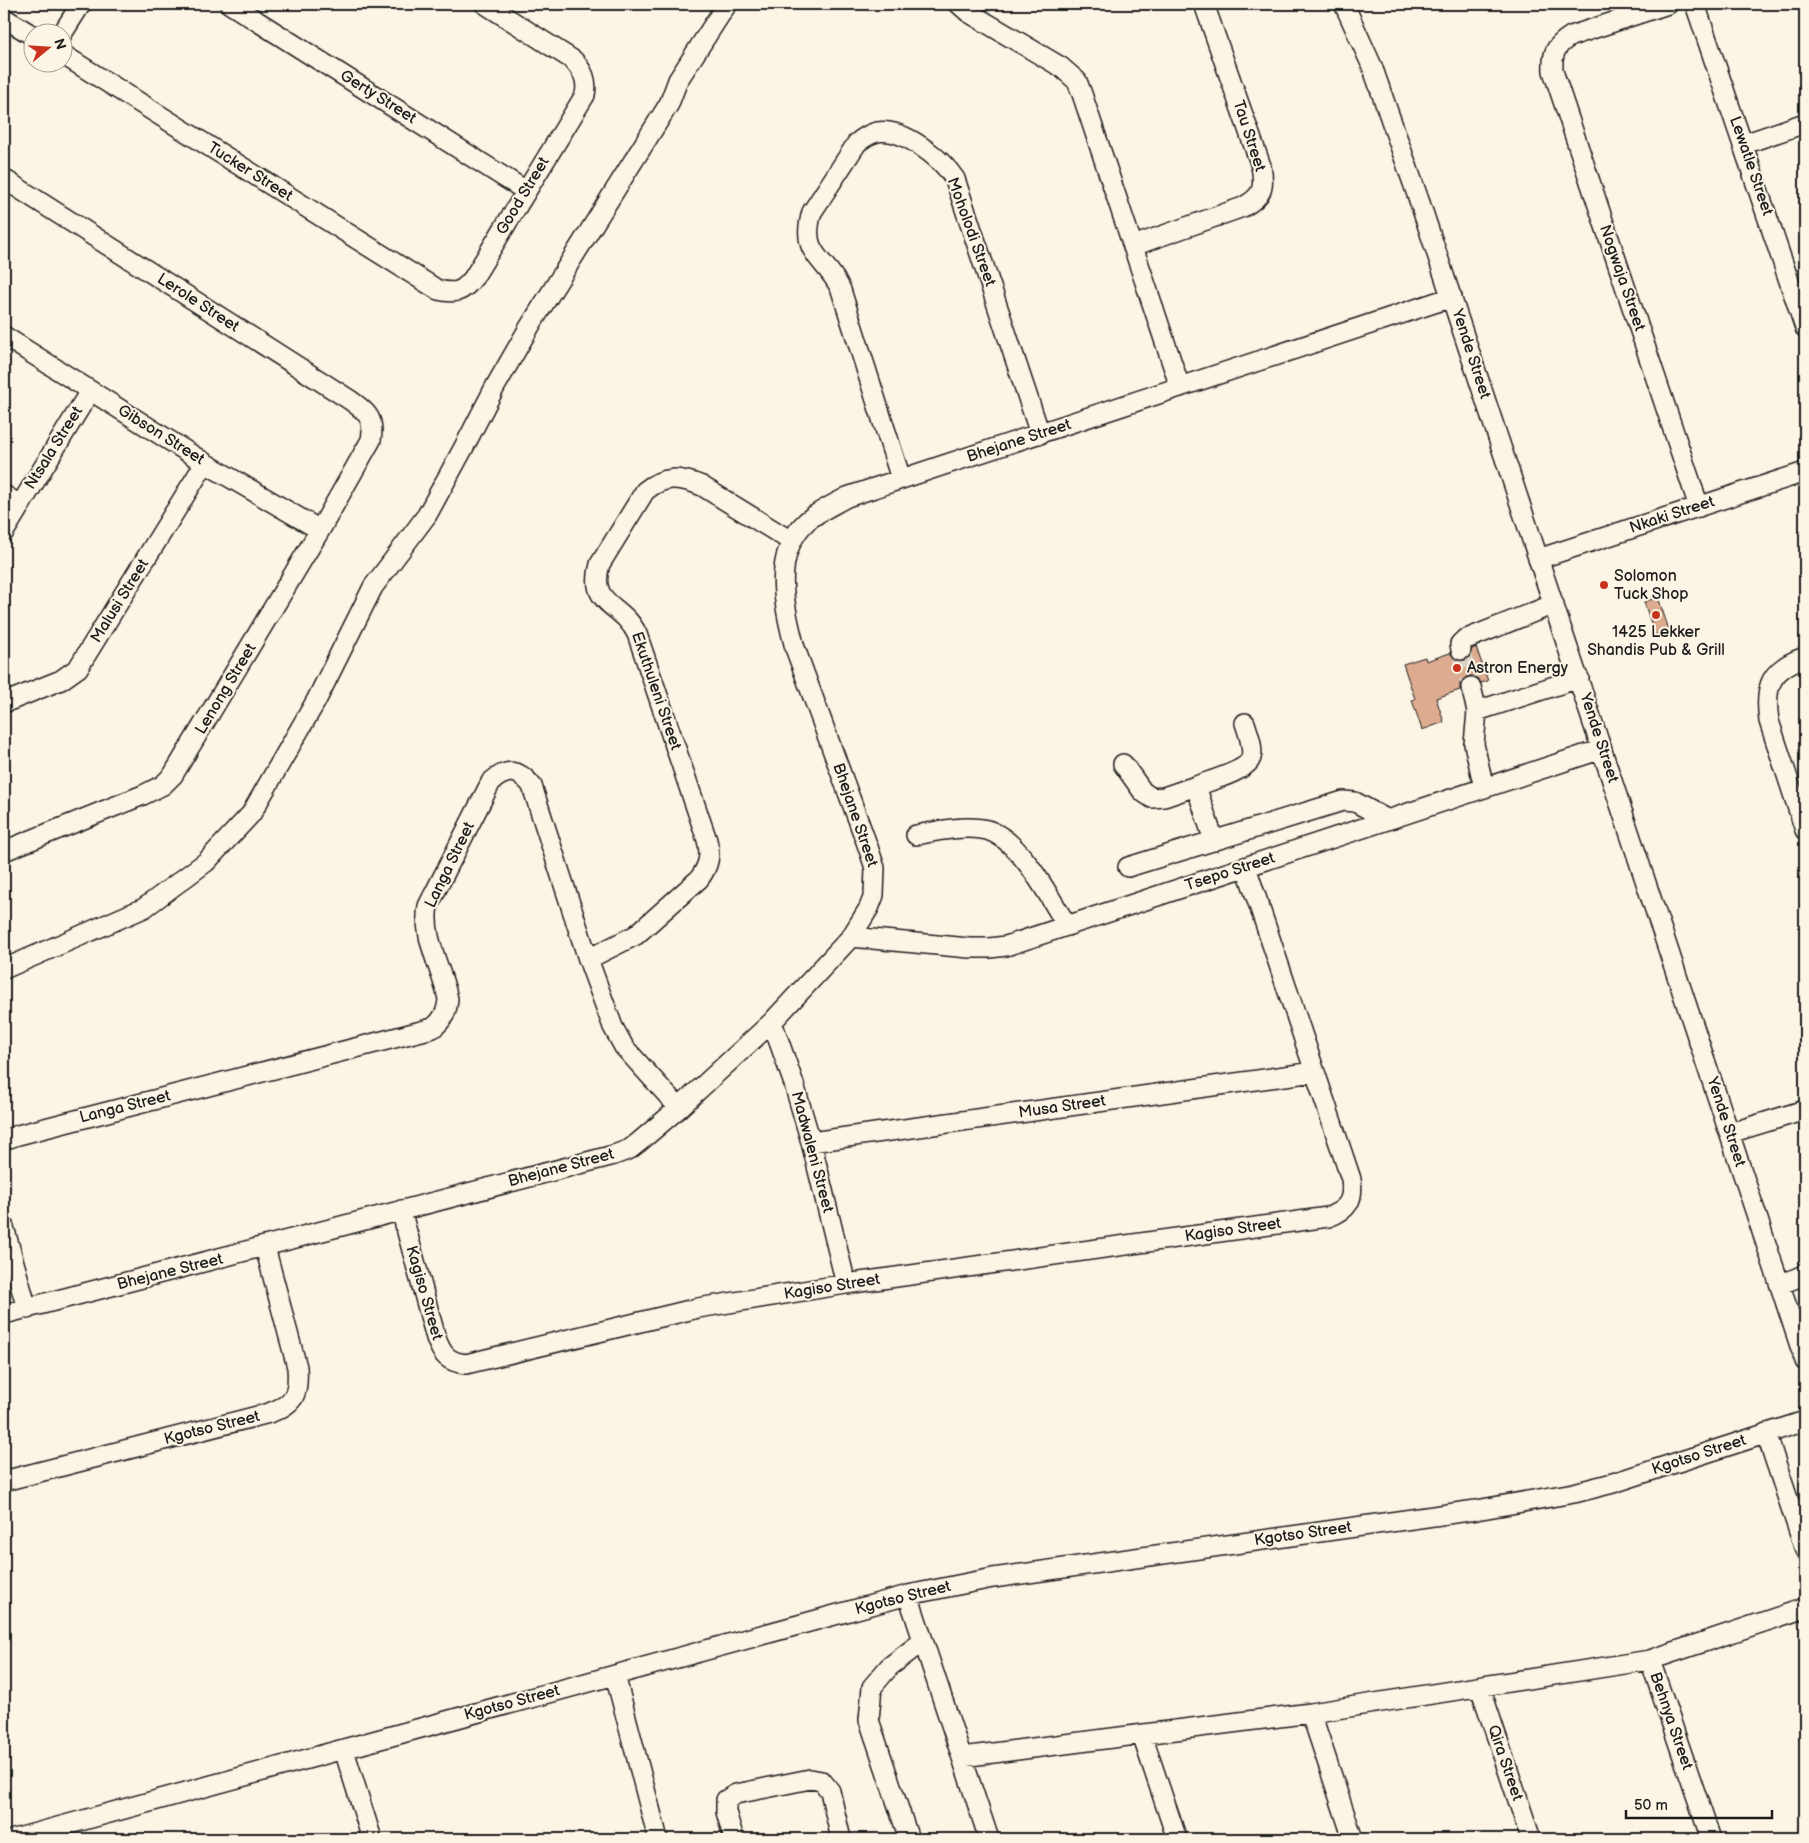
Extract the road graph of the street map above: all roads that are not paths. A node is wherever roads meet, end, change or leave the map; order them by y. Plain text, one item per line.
1 (81, 4) edge
2 (230, 4) edge
3 (485, 4) edge
4 (727, 4) edge
5 (959, 4) edge
6 (1204, 4) edge
7 (1344, 4) edge
8 (1668, 4) edge
9 (1695, 4) edge
10 (4, 18) edge
11 (70, 22) edge
12 (22, 30) edge
13 (72, 60) edge
14 (1805, 123) edge
15 (1744, 144) junction
16 (4, 179) edge
17 (526, 191) junction
18 (1133, 246) junction
19 (1799, 288) edge
20 (438, 290) joint
21 (1452, 297) junction
22 (1805, 328) edge
23 (4, 336) edge
24 (1180, 387) junction
25 (90, 391) junction
26 (1040, 434) junction
27 (371, 440) joint
28 (205, 463) junction
29 (1805, 472) edge
30 (901, 479) junction
31 (4, 495) edge
32 (20, 505) junction
33 (1699, 507) junction
34 (320, 530) junction
35 (4, 532) edge
36 (791, 541) junction
37 (1538, 559) junction
38 (1554, 604) junction
39 (1461, 650) dead end
40 (1805, 657) edge
41 (1579, 678) junction
42 (1471, 686) tunnel mouth
43 (4, 703) edge
44 (1477, 711) junction
45 (1245, 723) dead end
46 (1602, 749) junction
47 (1123, 764) dead end
48 (1196, 786) junction
49 (1484, 788) junction
50 (1388, 820) junction
51 (1805, 830) edge
52 (916, 835) dead end
53 (1214, 841) junction
54 (4, 851) edge
55 (1128, 867) dead end
56 (1246, 867) junction
57 (1067, 926) junction
58 (851, 937) junction
59 (588, 960) junction
60 (4, 969) edge
61 (772, 1022) junction
62 (1314, 1072) junction
63 (679, 1108) junction
64 (1805, 1110) edge
65 (1730, 1133) junction
66 (4, 1140) edge
67 (811, 1142) junction
68 (401, 1210) junction
69 (4, 1227) edge
70 (265, 1247) junction
71 (1805, 1275) edge
72 (846, 1284) junction
73 (1780, 1284) junction
74 (27, 1309) junction
75 (4, 1314) edge
76 (1805, 1362) edge
77 (1805, 1421) edge
78 (1766, 1433) junction
79 (4, 1481) edge
80 (1805, 1550) edge
81 (908, 1595) junction
82 (1805, 1608) edge
83 (923, 1641) junction
84 (1650, 1660) junction
85 (614, 1675) junction
86 (1480, 1687) junction
87 (1311, 1713) junction
88 (1142, 1735) junction
89 (344, 1750) junction
90 (962, 1757) junction
91 (14, 1839) edge
92 (372, 1839) edge
93 (658, 1839) edge
94 (734, 1839) edge
95 (841, 1839) edge
96 (908, 1839) edge
97 (989, 1839) edge
98 (1177, 1839) edge
99 (1353, 1839) edge
100 (1531, 1839) edge
101 (1711, 1839) edge

1 - 11 street
2 - 17 street, Gerty Street
3 - 17 street, Good Street
4 - 60 street
5 - 18 street
6 - 18 street, Tau Street
7 - 21 street, Yende Street
8 - 33 street, Nogwaja Street
9 - 15 street, Lewatle Street
10 - 12 street
13 - 20 street, Tucker Street
14 - 15 street
15 - 19 street, Lewatle Street
16 - 27 street, Lerole Street
17 - 20 street, Good Street
18 - 24 street
19 - 22 street, Lewatle Street
21 - 24 street, Bhejane Street
21 - 37 street, Yende Street
23 - 25 street, Gibson Street
24 - 26 street, Bhejane Street
25 - 28 street, Gibson Street
25 - 32 street, Ntsala Street
26 - 30 street, Bhejane Street
26 - 30 street, Moholodi Street
27 - 34 street, Lenong Street
28 - 34 street, Gibson Street
28 - 43 street, Malusi Street
29 - 33 street, Nkaki Street
30 - 36 street, Bhejane Street
31 - 32 street
32 - 35 street, Ntsala Street
33 - 37 street, Nkaki Street
34 - 54 street, Lenong Street
36 - 58 street, Bhejane Street
36 - 59 street, Ekuthuleni Street
37 - 38 street, Yende Street
38 - 39 street
38 - 41 street, Yende Street
40 - 51 street
41 - 44 street
41 - 46 street, Yende Street
42 - 44 street
44 - 49 street
45 - 48 street
46 - 49 street, Tsepo Street
46 - 65 street, Yende Street
47 - 48 street
48 - 53 street
49 - 50 street, Tsepo Street
50 - 53 street
50 - 56 street, Tsepo Street
52 - 57 street
53 - 55 street
56 - 57 street, Tsepo Street
56 - 62 street
57 - 58 street, Tsepo Street
58 - 61 street, Bhejane Street
59 - 63 street, Langa Street
59 - 66 street, Langa Street
61 - 63 street, Bhejane Street
61 - 67 street, Madwaleni Street
62 - 67 street, Musa Street
62 - 72 street, Kagiso Street
63 - 68 street, Bhejane Street
64 - 65 street
65 - 73 street, Yende Street
67 - 72 street, Madwaleni Street
68 - 70 street, Bhejane Street
68 - 72 street, Kagiso Street
69 - 74 street
70 - 74 street, Bhejane Street
70 - 79 street, Kgotso Street
71 - 73 street
73 - 76 street, Yende Street
74 - 75 street, Bhejane Street
77 - 78 street, Kgotso Street
78 - 80 street
78 - 81 street, Kgotso Street
81 - 83 street
81 - 85 street, Kgotso Street
82 - 84 street
83 - 90 street
83 - 96 street
84 - 86 street
84 - 101 street, Behnya Street
85 - 89 street, Kgotso Street
85 - 93 street
86 - 87 street
86 - 100 street, Qira Street
87 - 88 street
87 - 99 street
88 - 90 street
88 - 98 street
89 - 91 street, Kgotso Street
89 - 92 street
90 - 97 street
94 - 95 street

